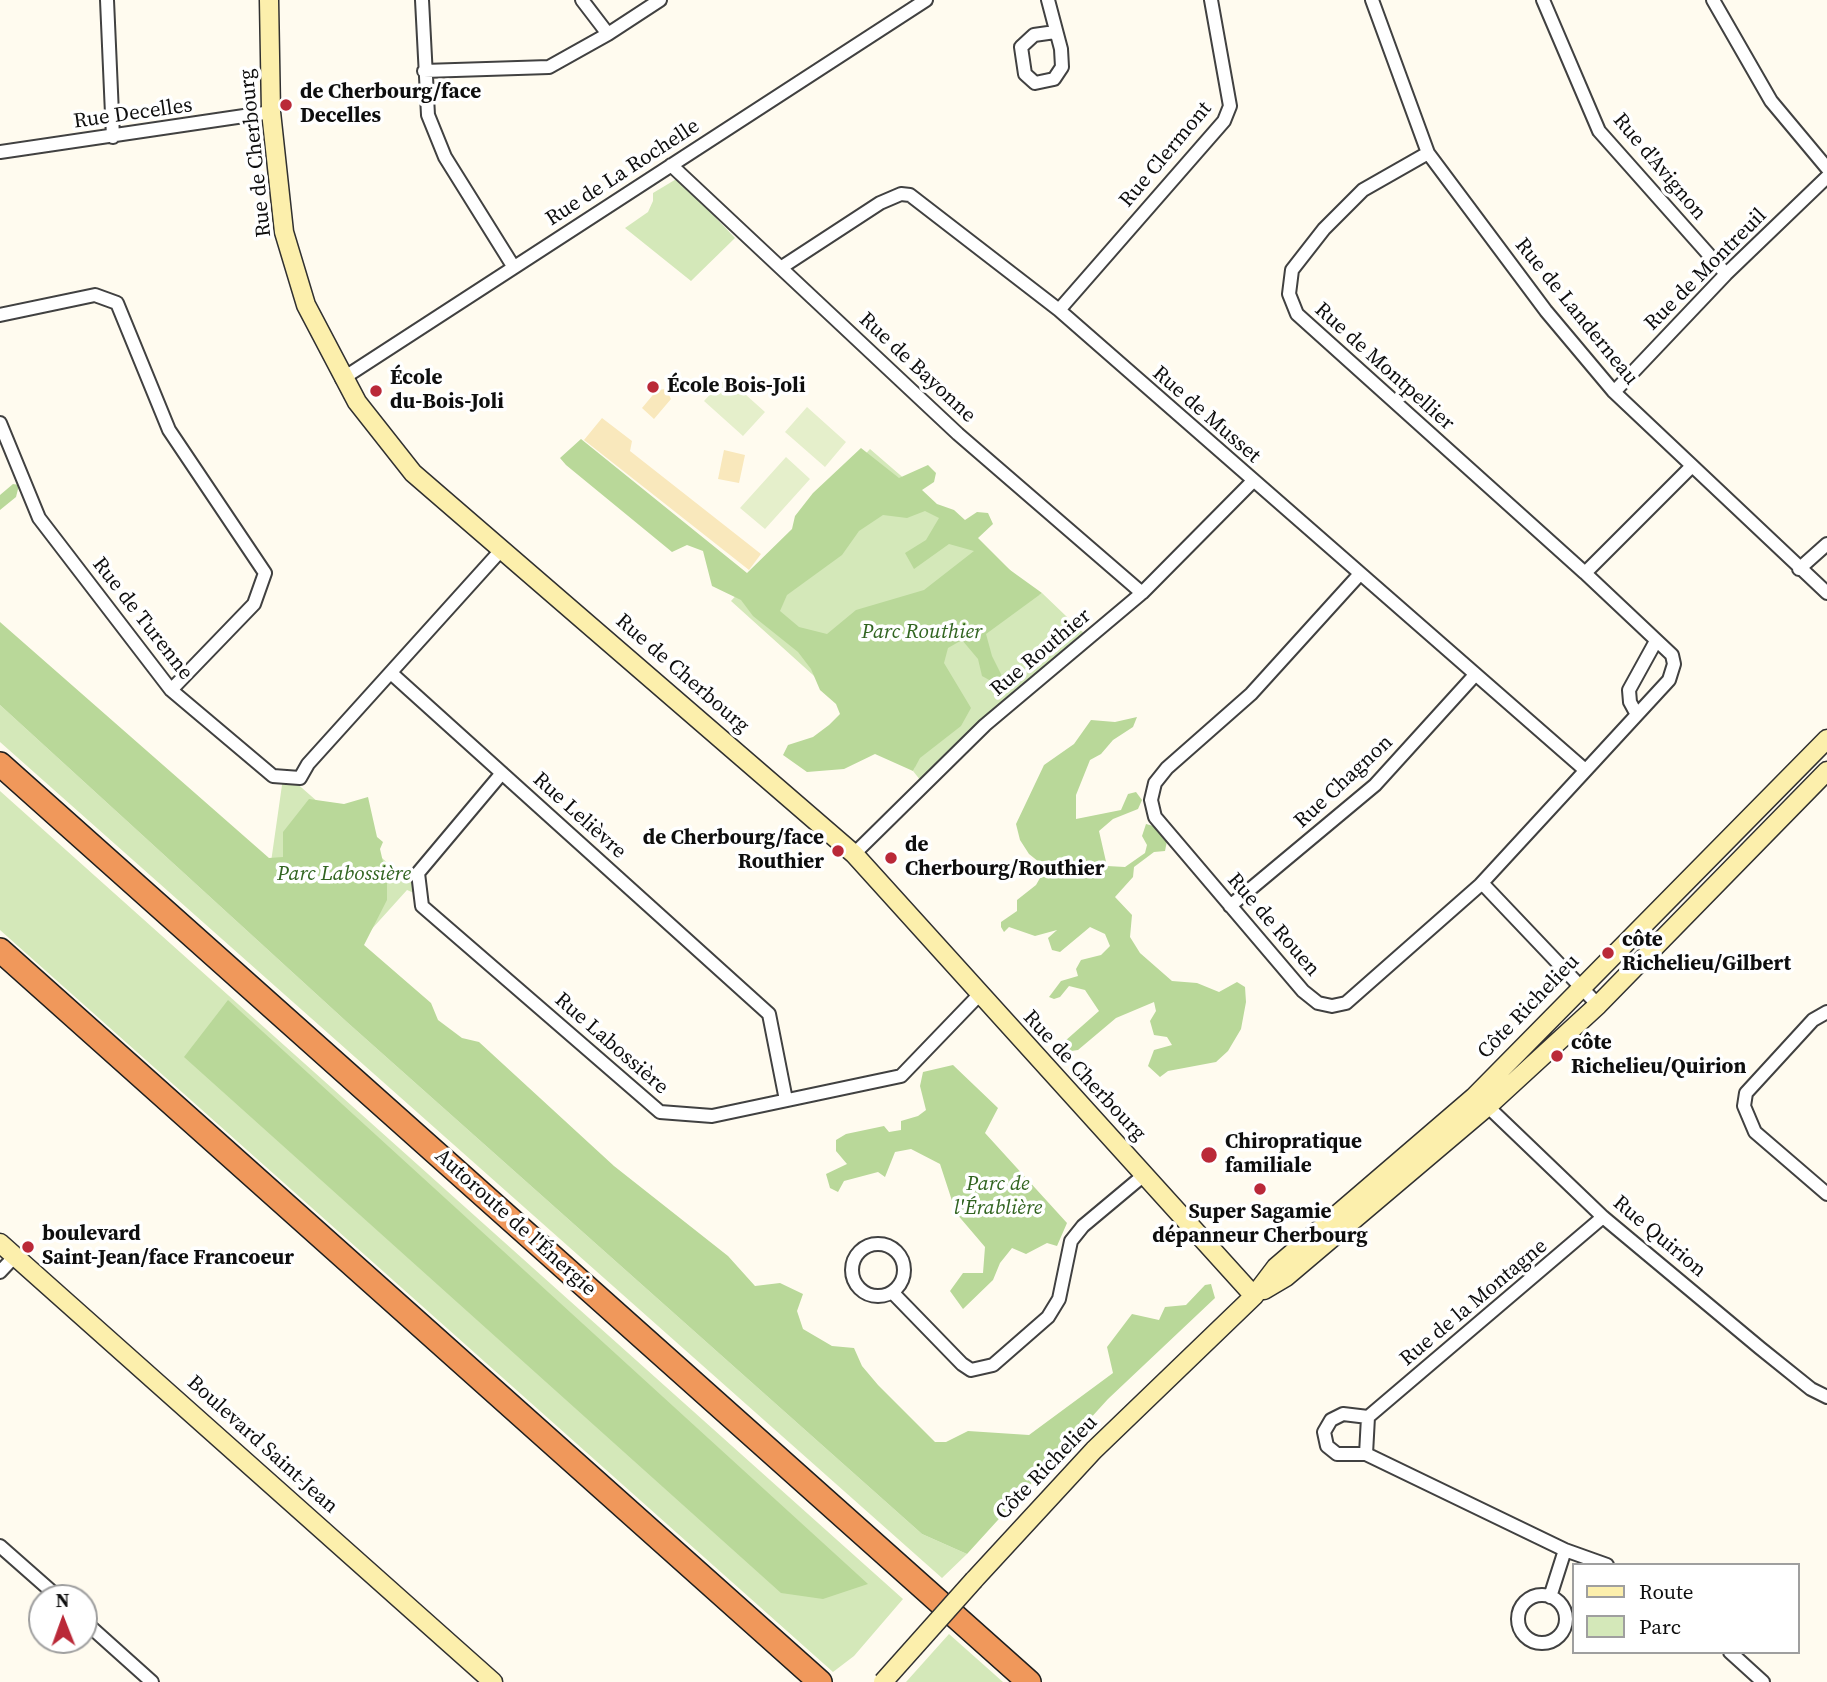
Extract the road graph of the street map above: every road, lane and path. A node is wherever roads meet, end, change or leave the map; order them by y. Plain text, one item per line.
1 (107, 0) edge
2 (269, 0) edge
3 (422, 0) edge
4 (582, 0) edge
5 (660, 0) edge
6 (926, 0) edge
7 (1048, 0) edge
8 (1211, 0) edge
9 (1372, 0) edge
10 (1543, 0) edge
11 (1713, 0) edge
12 (1055, 32) dead end
13 (608, 34) junction
14 (424, 71) junction
15 (271, 112) junction
16 (113, 137) junction
17 (0, 152) edge
18 (1429, 153) junction
19 (671, 165) junction
20 (1827, 168) edge
21 (1827, 177) edge
22 (513, 266) junction
23 (782, 267) junction
24 (1726, 274) junction
25 (1059, 310) junction
26 (0, 315) edge
27 (342, 379) junction
28 (1614, 392) junction
29 (0, 423) edge
30 (1691, 467) junction
31 (1253, 481) junction
32 (1827, 544) edge
33 (503, 548) junction
34 (1799, 569) junction
35 (1585, 573) junction
36 (1359, 575) junction
37 (1142, 593) junction
38 (1827, 593) edge
39 (1656, 641) junction
40 (391, 673) junction
41 (1474, 676) junction
42 (171, 690) junction
43 (1636, 713) junction
44 (1827, 739) edge
45 (1811, 756) junction
46 (0, 764) edge
47 (1584, 769) junction
48 (1827, 770) edge
49 (502, 773) junction
50 (854, 854) junction
51 (1482, 883) junction
52 (1230, 906) junction
53 (0, 950) edge
54 (1580, 988) junction
55 (979, 995) junction
56 (1598, 1005) junction
57 (1827, 1013) edge
58 (786, 1100) junction
59 (1481, 1101) junction
60 (1144, 1175) junction
61 (1827, 1194) edge
62 (1604, 1217) junction
63 (0, 1243) edge
64 (15, 1256) junction
65 (0, 1272) edge
66 (892, 1292) junction
67 (1254, 1296) junction
68 (1827, 1397) edge
69 (1368, 1417) junction
70 (1366, 1454) junction
71 (0, 1546) edge
72 (1565, 1550) junction
73 (1601, 1563) edge
74 (42, 1584) edge
75 (1550, 1597) dead end
76 (98, 1634) edge
77 (1732, 1654) edge
78 (152, 1682) edge
79 (494, 1682) edge
80 (820, 1682) edge
81 (883, 1682) edge
82 (1029, 1682) edge
83 (1763, 1682) edge

1 - 16 street
2 - 15 street, Rue de Cherbourg
3 - 14 street
4 - 13 street
5 - 13 street
6 - 19 street, Rue de La Rochelle
7 - 12 street
8 - 25 street, Rue Clermont
9 - 18 street, Rue de Landerneau
10 - 24 street, Rue d'Avignon
11 - 20 street
13 - 14 street
14 - 22 street
15 - 16 street, Rue Decelles
15 - 27 street, Rue de Cherbourg
16 - 17 street, Rue Decelles
18 - 28 street, Rue de Landerneau
18 - 35 street, Rue de Montpellier
19 - 22 street, Rue de La Rochelle
19 - 23 street, Rue de Bayonne
21 - 24 street, Rue de Montreuil
22 - 27 street, Rue de La Rochelle
23 - 25 street, Rue de Musset
23 - 37 street, Rue de Bayonne
24 - 28 street, Rue de Montreuil
25 - 31 street, Rue de Musset
26 - 42 street
27 - 33 street, Rue de Cherbourg
28 - 30 street, Rue de Landerneau
29 - 42 street, Rue de Turenne
30 - 34 street, Rue de Landerneau
30 - 35 street
31 - 36 street, Rue de Musset
31 - 37 street, Rue Routhier
32 - 34 street
33 - 40 street, Rue de Turenne
33 - 50 street, Rue de Cherbourg
34 - 38 street, Rue de Landerneau
35 - 39 street, Rue de Montpellier
36 - 41 street, Rue de Musset
36 - 52 street, Rue de Rouen
37 - 50 street, Rue Routhier
39 - 43 street
39 - 43 street, Rue de Rouen
40 - 42 street, Rue de Turenne
40 - 49 street, Rue Lelièvre
41 - 47 street, Rue de Musset
41 - 52 street, Rue Chagnon
43 - 47 street, Rue de Rouen
44 - 45 street, Côte Richelieu
45 - 48 street
45 - 54 street, Côte Richelieu
46 - 82 highway, Autoroute de l'Énergie
47 - 51 street, Rue de Rouen
48 - 56 street, Côte Richelieu
49 - 58 street, Rue Lelièvre
49 - 58 street, Rue Labossière
50 - 55 street, Rue de Cherbourg
51 - 52 street, Rue de Rouen
51 - 54 street
53 - 80 highway
54 - 56 street
54 - 59 street, Côte Richelieu
55 - 58 street, Rue Labossière
55 - 60 street, Rue de Cherbourg
56 - 59 street, Côte Richelieu
57 - 61 street
59 - 62 street, Rue Quirion
59 - 67 street, Côte Richelieu
60 - 66 street
60 - 67 street, Rue de Cherbourg
62 - 68 street, Rue Quirion
62 - 69 street, Rue de la Montagne
63 - 64 street, Boulevard Saint-Jean
64 - 65 street
64 - 79 street, Boulevard Saint-Jean
66 - 66 street
67 - 81 street, Côte Richelieu, bridge
69 - 70 street
69 - 70 street
70 - 72 street
71 - 74 street
72 - 73 street
72 - 75 street
76 - 78 street
77 - 83 street

